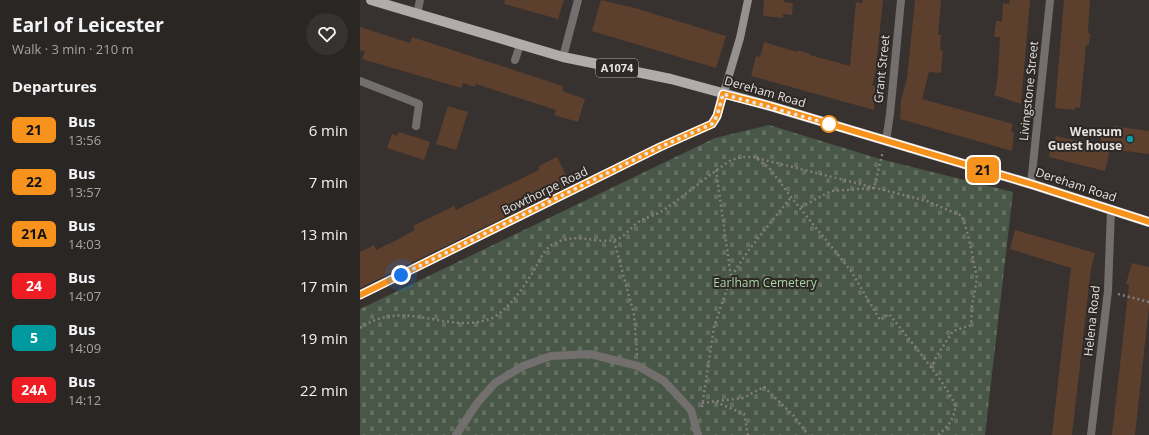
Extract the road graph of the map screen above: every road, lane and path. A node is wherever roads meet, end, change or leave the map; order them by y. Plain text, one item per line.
1 (371, 0) edge
2 (420, 0) edge
3 (578, 0) edge
4 (748, 0) edge
5 (901, 0) edge
6 (1050, 0) edge
7 (417, 14) junction
8 (520, 45) junction
9 (563, 58) junction
10 (515, 60) dead end
11 (360, 81) edge
12 (723, 94) junction
13 (416, 126) dead end
14 (886, 141) junction
15 (755, 157) junction
16 (716, 170) junction
17 (1031, 184) junction
18 (874, 188) junction
19 (790, 196) junction
20 (800, 207) junction
21 (1111, 209) junction
22 (1149, 222) edge
23 (614, 240) junction
24 (731, 277) junction
25 (1108, 291) junction
26 (360, 295) edge
27 (1149, 302) edge
28 (360, 328) edge
29 (638, 366) junction
30 (932, 370) junction
31 (715, 401) junction
32 (702, 403) junction
33 (702, 411) dead end
34 (456, 435) edge
35 (698, 435) edge
36 (748, 435) edge
37 (808, 435) edge
38 (938, 435) edge
39 (1091, 435) edge

1 - 7 main road, Dereham Road / A1074
2 - 7 street
3 - 9 street
4 - 12 street, Bowthorpe Road
5 - 14 street, Grant Street
6 - 17 street, Livingstone Street
7 - 8 main road, Dereham Road / A1074
8 - 9 main road, Dereham Road / A1074
8 - 10 street
9 - 12 main road, Dereham Road / A1074
11 - 13 street
12 - 14 main road, Dereham Road / A1074
12 - 26 street, Bowthorpe Road
14 - 17 main road, Dereham Road / A1074
14 - 18 path
15 - 16 path
15 - 18 path
15 - 19 path
16 - 23 path
16 - 24 path
17 - 21 main road, Dereham Road / A1074
18 - 20 path
18 - 30 path
19 - 20 path
19 - 24 path
20 - 30 path
21 - 22 main road, Dereham Road / A1074
21 - 25 street, Helena Road
23 - 28 path
23 - 29 path
24 - 32 path
25 - 27 path
25 - 39 street, Helena Road
29 - 34 street
29 - 35 street
30 - 38 path
31 - 32 path
31 - 36 path
31 - 37 path
32 - 33 path

